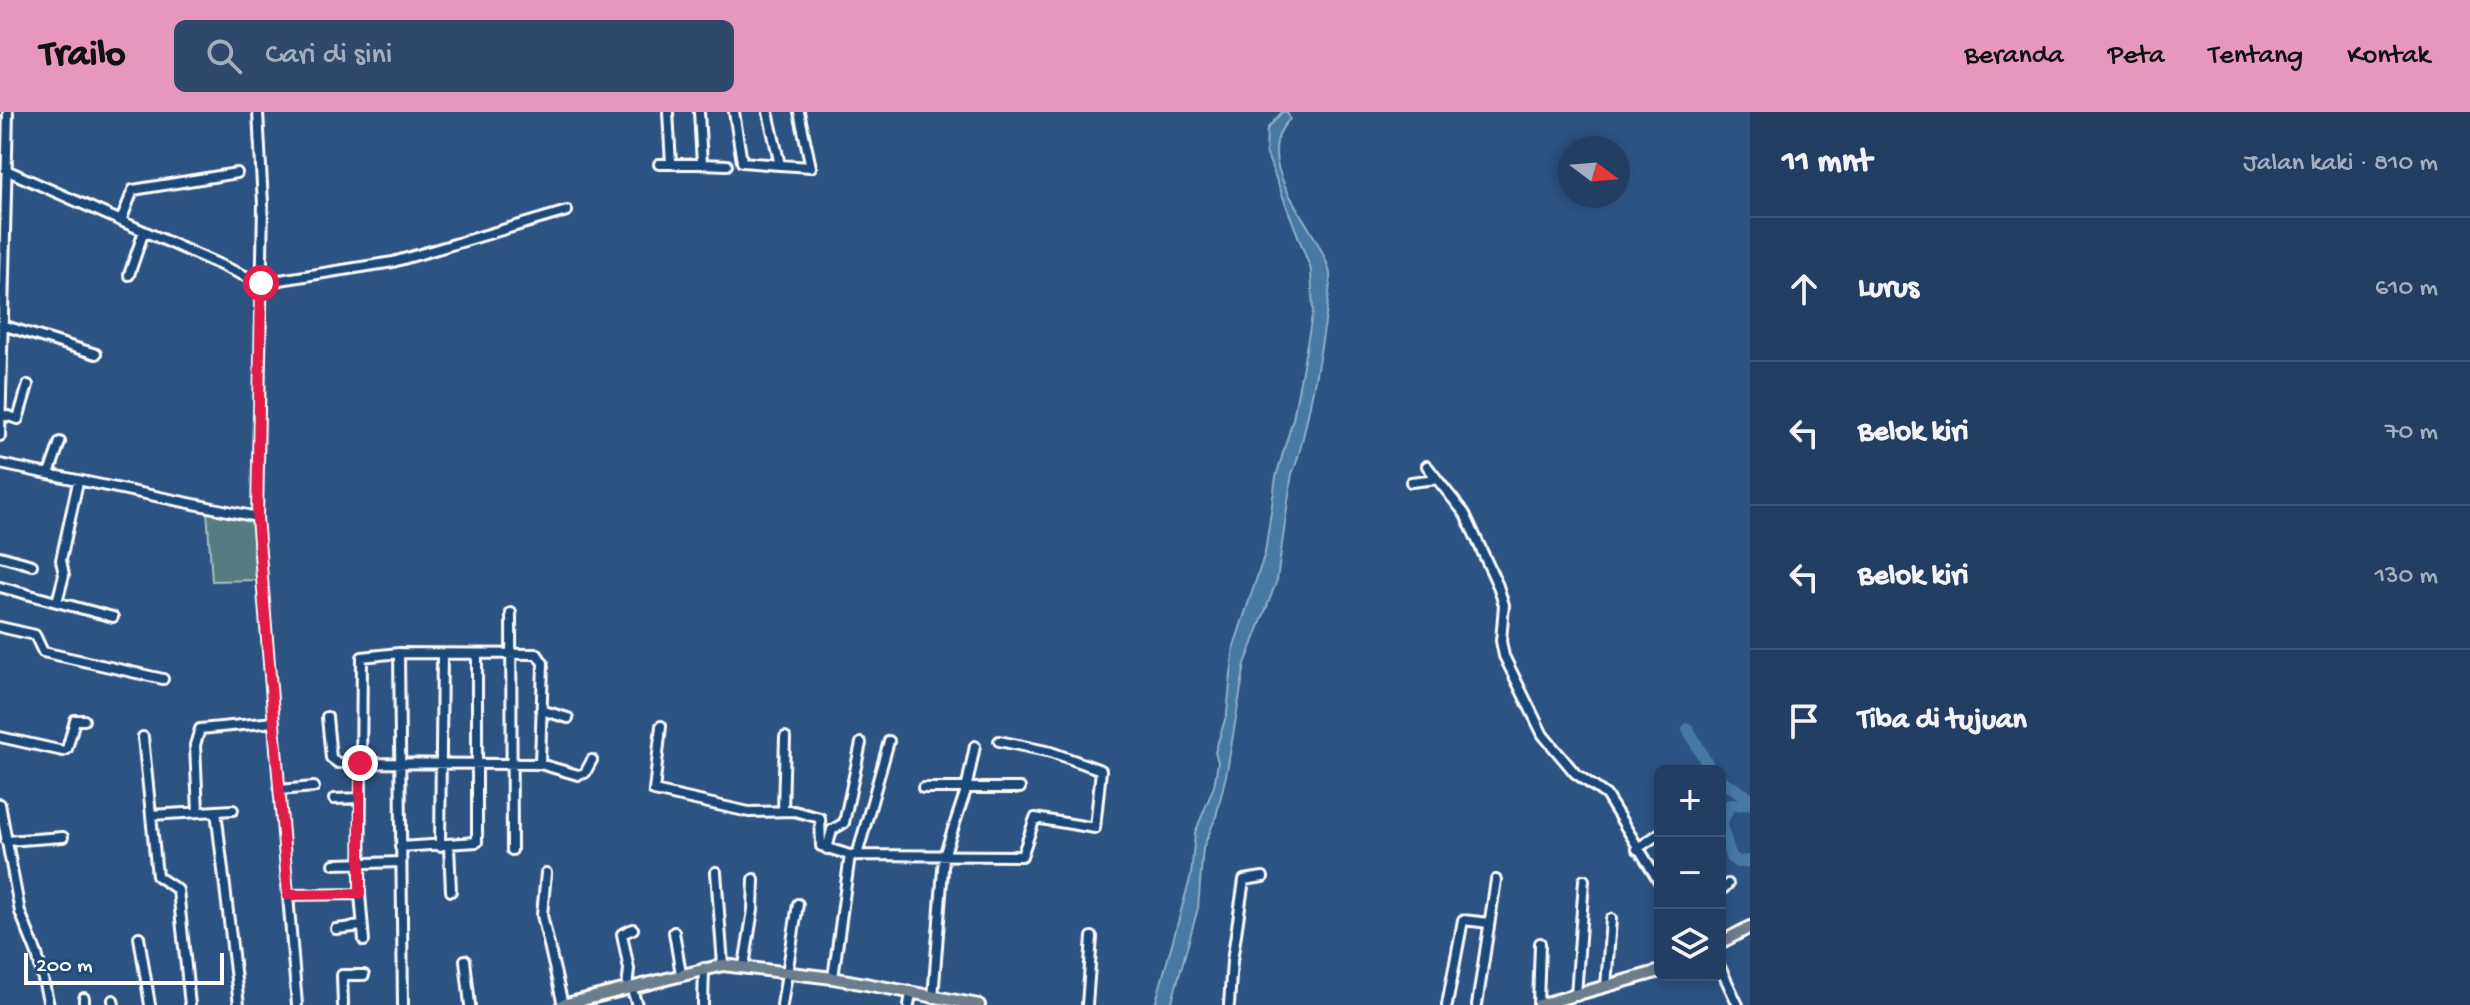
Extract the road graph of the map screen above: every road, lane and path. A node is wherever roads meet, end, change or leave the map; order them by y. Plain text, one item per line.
1 (8, 112) edge
2 (258, 112) edge
3 (668, 112) edge
4 (699, 112) edge
5 (734, 112) edge
6 (768, 112) edge
7 (799, 112) edge
8 (659, 164) dead end
9 (671, 164) junction
10 (702, 164) junction
11 (727, 165) dead end
12 (780, 165) junction
13 (6, 170) junction
14 (237, 173) dead end
15 (2, 199) edge
16 (567, 211) dead end
17 (121, 221) junction
18 (144, 231) junction
19 (129, 275) dead end
20 (261, 283) junction
21 (2, 325) edge
22 (1, 351) edge
23 (96, 354) dead end
24 (28, 385) dead end
25 (1, 414) edge
26 (0, 436) edge
27 (60, 442) dead end
28 (0, 464) edge
29 (1427, 466) dead end
30 (49, 474) junction
31 (1437, 479) junction
32 (78, 482) junction
33 (1411, 482) dead end
34 (257, 517) junction
35 (0, 556) edge
36 (32, 565) dead end
37 (0, 587) edge
38 (57, 602) junction
39 (511, 613) dead end
40 (113, 617) dead end
41 (0, 627) edge
42 (399, 653) junction
43 (442, 654) junction
44 (477, 654) junction
45 (510, 654) junction
46 (163, 679) dead end
47 (541, 710) junction
48 (327, 717) dead end
49 (568, 718) dead end
50 (84, 720) dead end
51 (274, 722) junction
52 (661, 726) dead end
53 (0, 737) edge
54 (143, 737) dead end
55 (785, 737) dead end
56 (889, 741) dead end
57 (999, 741) dead end
58 (861, 743) dead end
59 (975, 746) dead end
60 (592, 760) dead end
61 (360, 763) junction
62 (399, 763) junction
63 (440, 763) junction
64 (477, 764) junction
65 (509, 764) junction
66 (540, 764) junction
67 (314, 787) dead end
68 (923, 788) dead end
69 (1020, 788) dead end
70 (279, 790) junction
71 (966, 790) junction
72 (361, 798) junction
73 (334, 799) dead end
74 (0, 804) edge
75 (233, 810) dead end
76 (216, 811) junction
77 (783, 811) junction
78 (198, 812) junction
79 (151, 815) junction
80 (63, 837) dead end
81 (1654, 837) edge
82 (6, 841) junction
83 (445, 846) junction
84 (400, 847) junction
85 (827, 849) junction
86 (1637, 849) junction
87 (512, 850) dead end
88 (854, 853) junction
89 (944, 856) junction
90 (401, 862) junction
91 (360, 863) junction
92 (334, 864) dead end
93 (716, 872) dead end
94 (546, 873) dead end
95 (1654, 874) edge
96 (1263, 877) dead end
97 (754, 879) dead end
98 (1496, 880) dead end
99 (1584, 880) dead end
100 (451, 891) dead end
101 (360, 894) junction
102 (288, 895) junction
103 (798, 904) dead end
104 (1611, 919) dead end
105 (1489, 923) junction
106 (362, 926) junction
107 (1750, 927) edge
108 (336, 929) dead end
109 (633, 929) dead end
110 (674, 932) dead end
111 (139, 937) dead end
112 (1092, 937) dead end
113 (1726, 940) edge
114 (364, 941) dead end
115 (1540, 943) dead end
116 (465, 960) dead end
117 (723, 965) junction
118 (744, 966) junction
119 (704, 968) junction
120 (786, 971) junction
121 (1654, 973) edge
122 (681, 974) junction
123 (364, 975) dead end
124 (833, 978) junction
125 (1726, 980) edge
126 (1606, 987) junction
127 (629, 988) junction
128 (1576, 996) junction
129 (933, 998) junction
130 (910, 999) edge
131 (584, 1003) edge
132 (957, 1003) edge
133 (1552, 1004) edge
134 (49, 1005) edge
135 (150, 1005) edge
136 (190, 1005) edge
137 (239, 1005) edge
138 (297, 1005) edge
139 (343, 1005) edge
140 (403, 1005) edge
141 (470, 1005) edge
142 (562, 1005) edge
143 (637, 1005) edge
144 (703, 1005) edge
145 (782, 1005) edge
146 (979, 1005) edge
147 (1087, 1005) edge
148 (1229, 1005) edge
149 (1447, 1005) edge
150 (1477, 1005) edge
151 (1538, 1005) edge
152 (1738, 1005) edge

1 - 13 street
2 - 20 street
3 - 9 street
4 - 10 street
5 - 12 street
6 - 12 street
7 - 12 street
8 - 9 street
9 - 10 street
10 - 11 street
13 - 15 street
13 - 17 street
14 - 17 street
15 - 21 street
16 - 20 street
17 - 18 street
18 - 19 street
18 - 20 street
20 - 34 street
21 - 22 street
21 - 23 street
22 - 25 street
24 - 25 street
25 - 26 street
27 - 30 street
28 - 30 street
29 - 31 street
30 - 32 street
31 - 33 street
31 - 86 street
32 - 34 street
32 - 38 street
34 - 51 street
35 - 36 street
37 - 38 street
38 - 40 street
39 - 45 street
41 - 46 street
42 - 43 street
42 - 61 street
42 - 62 street
43 - 44 street
43 - 63 street
44 - 45 street
44 - 64 street
45 - 47 street
45 - 65 street
47 - 49 street
47 - 66 street
48 - 61 street
50 - 53 street
51 - 70 street
51 - 78 street
52 - 77 street
54 - 79 street
55 - 77 street
56 - 88 street
57 - 89 street
58 - 85 street
59 - 71 street
60 - 66 street
61 - 62 street
61 - 72 street
62 - 63 street
62 - 84 street
63 - 64 street
63 - 83 street
64 - 65 street
64 - 83 street
65 - 66 street
65 - 87 street
67 - 70 street
68 - 71 street
69 - 71 street
70 - 102 street
71 - 89 street
72 - 73 street
72 - 91 street
74 - 82 street
75 - 76 street
76 - 78 street
76 - 137 street
77 - 85 street
78 - 79 street
79 - 136 street
80 - 82 street
81 - 86 street
82 - 134 street
83 - 84 street
83 - 100 street
84 - 90 street
85 - 88 street
86 - 95 street
88 - 89 street
88 - 124 street
89 - 129 street
90 - 91 street
90 - 140 street
91 - 92 street
91 - 101 street
93 - 117 street
94 - 142 street
96 - 148 street
97 - 118 street
98 - 105 street
99 - 128 street
101 - 102 street
101 - 106 street
102 - 138 street
103 - 120 street
104 - 126 street
105 - 149 street
105 - 150 street
106 - 108 street
106 - 114 street
107 - 113 main road
109 - 127 street
110 - 122 street
111 - 135 street
112 - 147 street
115 - 151 street
116 - 141 street
117 - 118 main road
117 - 119 main road
118 - 120 main road
119 - 122 main road
119 - 144 street
120 - 124 main road
120 - 145 street
121 - 126 main road
122 - 127 main road
123 - 139 street
124 - 130 main road
125 - 152 street
126 - 128 main road
127 - 131 main road
127 - 143 street
128 - 133 main road
129 - 130 main road
129 - 132 main road
131 - 142 main road
132 - 146 main road
133 - 151 main road

